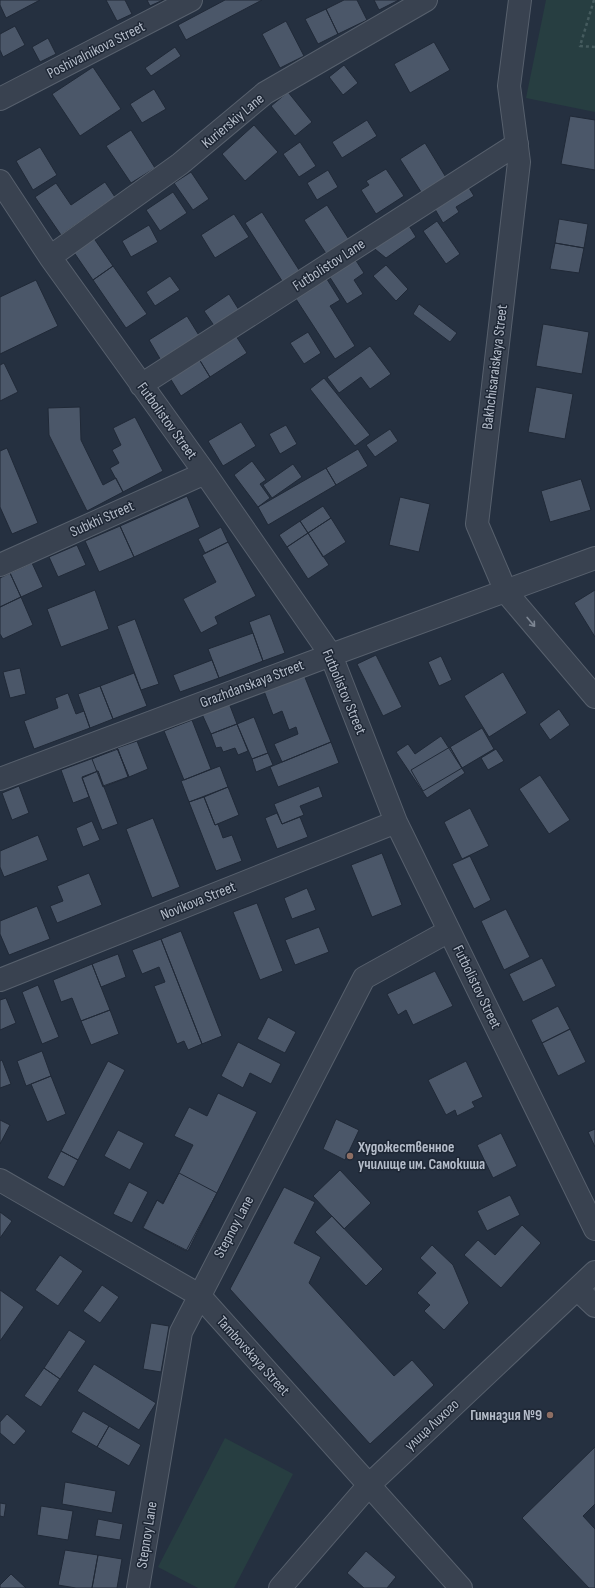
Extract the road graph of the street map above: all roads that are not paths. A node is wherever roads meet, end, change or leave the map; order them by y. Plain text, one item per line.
1 (192, 0) edge
2 (426, 0) edge
3 (520, 0) edge
4 (0, 99) edge
5 (517, 144) junction
6 (0, 181) edge
7 (50, 257) junction
8 (141, 385) junction
9 (204, 473) junction
10 (595, 558) edge
11 (0, 564) edge
12 (506, 592) junction
13 (330, 655) junction
14 (595, 697) edge
15 (0, 779) edge
16 (396, 822) junction
17 (449, 931) junction
18 (0, 980) edge
19 (0, 1180) edge
20 (595, 1229) edge
21 (595, 1272) edge
22 (577, 1289) junction
23 (199, 1295) junction
24 (595, 1306) edge
25 (369, 1485) junction
26 (138, 1588) edge
27 (280, 1588) edge
28 (461, 1588) edge

1 - 4 street, Poshivalnikova Street
2 - 7 street, Kurierskiy Lane
3 - 5 street, Bakhchisaraiskaya Street
5 - 8 street, Futbolistov Lane
5 - 12 street, Bakhchisaraiskaya Street
6 - 7 street, Futbolistov Street
7 - 8 street, Futbolistov Street
8 - 9 street, Futbolistov Street
9 - 11 street, Subkhi Street
9 - 13 street, Futbolistov Street
10 - 12 street, Grazhdanskaya Street
12 - 13 street, Grazhdanskaya Street
12 -> 14 street, Bakhchisaraiskaya Street
13 - 15 street, Grazhdanskaya Street
13 - 16 street, Futbolistov Street
16 - 17 street, Futbolistov Street
16 - 18 street, Novikova Street
17 - 20 street, Futbolistov Street
17 - 23 street, Stepnoy Lane
19 - 23 street, Tambovskaya Street
21 - 22 street, улица Лихого
22 - 24 street
22 - 25 street, улица Лихого
23 - 25 street, Tambovskaya Street
23 - 26 street, Stepnoy Lane
25 - 27 street, улица Лихого
25 - 28 street, Tambovskaya Street

